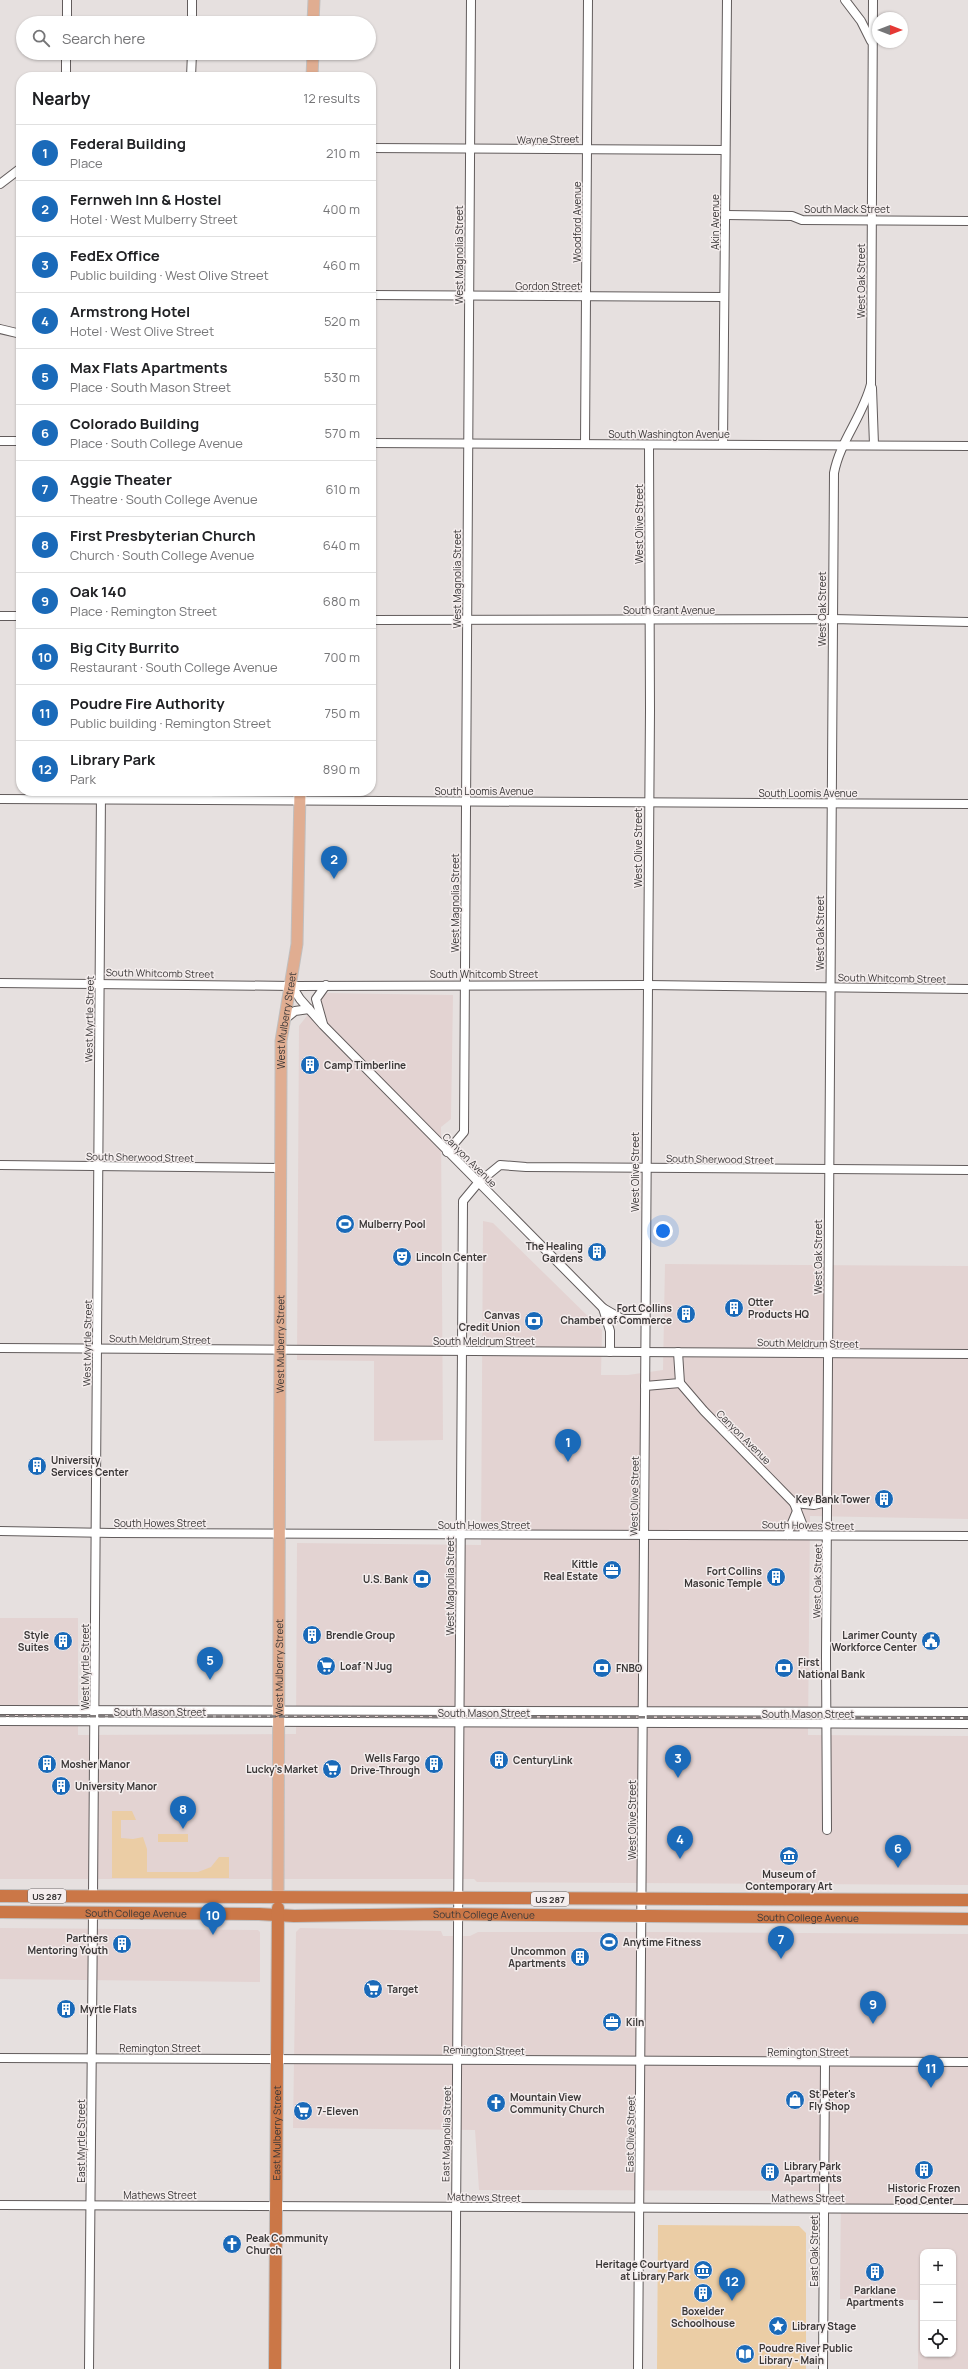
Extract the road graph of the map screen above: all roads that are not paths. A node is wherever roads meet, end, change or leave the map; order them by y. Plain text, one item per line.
1 (67, 0) edge
2 (192, 0) edge
3 (314, 0) edge
4 (471, 0) edge
5 (588, 0) edge
6 (727, 0) edge
7 (845, 0) edge
8 (873, 0) edge
9 (873, 12) edge
10 (67, 16) edge
11 (192, 16) edge
12 (313, 16) edge
13 (872, 44) joint
14 (66, 60) edge
15 (192, 60) edge
16 (313, 60) edge
17 (66, 72) edge
18 (192, 72) edge
19 (312, 72) edge
20 (376, 148) edge
21 (587, 149) junction
22 (469, 150) junction
23 (725, 150) junction
24 (16, 172) edge
25 (0, 184) edge
26 (726, 215) junction
27 (870, 219) junction
28 (968, 220) edge
29 (376, 295) edge
30 (468, 296) junction
31 (587, 297) junction
32 (724, 297) junction
33 (0, 329) edge
34 (16, 333) edge
35 (871, 384) junction
36 (0, 441) edge
37 (16, 441) edge
38 (376, 443) edge
39 (468, 443) junction
40 (585, 444) junction
41 (723, 444) junction
42 (649, 445) junction
43 (843, 445) junction
44 (874, 445) junction
45 (968, 446) edge
46 (0, 616) edge
47 (16, 616) edge
48 (376, 620) edge
49 (467, 620) junction
50 (832, 620) junction
51 (649, 621) junction
52 (968, 622) edge
53 (76, 796) edge
54 (101, 796) edge
55 (299, 796) edge
56 (0, 799) edge
57 (466, 801) junction
58 (648, 802) junction
59 (831, 803) junction
60 (968, 804) edge
61 (0, 983) edge
62 (100, 983) junction
63 (465, 984) junction
64 (326, 985) junction
65 (647, 985) junction
66 (292, 986) junction
67 (830, 986) junction
68 (968, 989) edge
69 (309, 1009) junction
70 (284, 1019) junction
71 (323, 1024) junction
72 (447, 1152) junction
73 (0, 1165) edge
74 (96, 1166) junction
75 (280, 1168) junction
76 (646, 1168) junction
77 (829, 1170) junction
78 (968, 1170) edge
79 (478, 1183) junction
80 (603, 1308) junction
81 (644, 1319) junction
82 (0, 1348) edge
83 (97, 1349) junction
84 (280, 1351) junction
85 (462, 1351) junction
86 (610, 1352) junction
87 (645, 1352) junction
88 (678, 1352) junction
89 (828, 1353) junction
90 (968, 1354) edge
91 (680, 1383) junction
92 (645, 1386) junction
93 (827, 1502) junction
94 (796, 1507) junction
95 (0, 1531) edge
96 (96, 1532) junction
97 (279, 1534) junction
98 (461, 1535) junction
99 (787, 1535) junction
100 (804, 1535) junction
101 (827, 1535) junction
102 (644, 1536) junction
103 (968, 1536) edge
104 (0, 1710) edge
105 (94, 1710) junction
106 (279, 1710) junction
107 (460, 1710) junction
108 (643, 1711) junction
109 (827, 1712) junction
110 (968, 1712) edge
111 (0, 1721) edge
112 (94, 1722) junction
113 (279, 1722) junction
114 (460, 1722) junction
115 (643, 1723) junction
116 (827, 1724) junction
117 (968, 1724) edge
118 (827, 1830) dead end
119 (0, 1896) edge
120 (93, 1896) junction
121 (163, 1898) junction
122 (278, 1898) junction
123 (458, 1899) junction
124 (641, 1899) junction
125 (968, 1900) edge
126 (0, 1912) edge
127 (13, 1912) junction
128 (92, 1912) junction
129 (458, 1914) junction
130 (278, 1915) junction
131 (641, 1916) junction
132 (968, 1919) edge
133 (0, 2058) edge
134 (91, 2058) junction
135 (277, 2059) junction
136 (457, 2060) junction
137 (641, 2062) junction
138 (825, 2062) junction
139 (968, 2062) edge
140 (90, 2204) junction
141 (0, 2205) edge
142 (276, 2206) junction
143 (455, 2208) junction
144 (824, 2208) junction
145 (639, 2209) junction
146 (968, 2209) edge
147 (89, 2369) edge
148 (275, 2369) edge
149 (455, 2369) edge
150 (638, 2369) edge
151 (823, 2369) edge

1 - 10 street
2 - 11 street
3 - 12 main road
4 - 22 street, West Magnolia Street
5 - 21 street, Woodford Avenue
6 - 23 street, Akin Avenue
7 - 13 street, West Oak Street
8 - 9 street, West Oak Street
13 - 27 street, West Oak Street
14 - 17 street
15 - 18 street
16 - 19 main road
20 - 22 street, Wayne Street
21 - 22 street, Wayne Street
21 - 23 street, Wayne Street
21 - 31 street, Woodford Avenue
22 - 30 street, West Magnolia Street
23 - 26 street, Akin Avenue
24 - 25 street
26 - 27 street, South Mack Street
26 - 32 street, Akin Avenue
27 - 28 street, South Mack Street
27 - 35 street, West Oak Street
29 - 30 street, Gordon Street
30 - 31 street, Gordon Street
30 - 39 street, West Magnolia Street
31 - 32 street, Gordon Street
31 - 40 street, Woodford Avenue
32 - 41 street, Akin Avenue
33 - 34 street
35 - 43 street, West Oak Street
35 - 44 street
36 - 37 street
38 - 39 street, South Washington Avenue
39 - 40 street, South Washington Avenue
39 - 49 street, West Magnolia Street
40 - 42 street, South Washington Avenue
41 - 42 street, South Washington Avenue
41 - 43 street, South Washington Avenue
42 - 51 street, West Olive Street
43 - 44 street, South Washington Avenue
43 - 50 street, West Oak Street
44 - 45 street, South Washington Avenue
46 - 47 street
48 - 49 street, South Grant Avenue
49 - 51 street, South Grant Avenue
49 - 57 street, West Magnolia Street
50 - 51 street, South Grant Avenue
50 - 52 street, South Grant Avenue
50 - 59 street, West Oak Street
51 - 58 street, West Olive Street
53 - 56 street, South Loomis Avenue
54 - 62 street, West Myrtle Street
55 - 57 street, South Loomis Avenue
55 - 66 main road, West Mulberry Street
57 - 58 street, South Loomis Avenue
57 - 63 street, West Magnolia Street
58 - 59 street, South Loomis Avenue
58 - 65 street, West Olive Street
59 - 60 street, South Loomis Avenue
59 - 67 street, West Oak Street
61 - 62 street, South Whitcomb Street
62 - 66 street, South Whitcomb Street
62 - 74 street, West Myrtle Street
63 - 64 street, South Whitcomb Street
63 - 65 street, South Whitcomb Street
63 - 72 street, West Magnolia Street
64 - 66 street, South Whitcomb Street
64 - 71 street, Canyon Avenue
65 - 67 street, South Whitcomb Street
65 - 76 street, West Olive Street
66 - 69 street, Canyon Avenue
66 - 70 main road, West Mulberry Street
67 - 68 street, South Whitcomb Street
67 - 77 street, West Oak Street
69 - 70 street
69 - 71 street, Canyon Avenue
70 - 75 main road, West Mulberry Street
71 - 72 street, Canyon Avenue
72 - 79 street, Canyon Avenue
73 - 74 street, South Sherwood Street
74 - 75 street, South Sherwood Street
74 - 83 street, West Myrtle Street
75 - 84 main road, West Mulberry Street
76 - 77 street, South Sherwood Street
76 - 79 street, South Sherwood Street
76 - 81 street, West Olive Street
77 - 78 street, South Sherwood Street
77 - 89 street, West Oak Street
79 - 80 street, Canyon Avenue
79 - 85 street, West Magnolia Street
80 - 81 street, Canyon Avenue
80 - 86 street, Canyon Avenue
81 - 87 street, West Olive Street
82 - 83 street, South Meldrum Street
83 - 84 street, South Meldrum Street
83 - 96 street, West Myrtle Street
84 - 85 street, South Meldrum Street
84 - 97 main road, West Mulberry Street
85 - 86 street, South Meldrum Street
85 - 98 street, West Magnolia Street
86 - 87 street, South Meldrum Street
87 - 88 street, South Meldrum Street
87 - 92 street, West Olive Street
88 - 89 street, South Meldrum Street
88 - 91 street
89 - 90 street, South Meldrum Street
89 - 93 street, West Oak Street
91 - 92 street
91 - 94 street, Canyon Avenue
92 - 102 street, West Olive Street
93 - 94 street
93 - 101 street, West Oak Street
94 - 99 street
94 - 100 street, Canyon Avenue
95 - 96 street, South Howes Street
96 - 97 street, South Howes Street
96 - 105 street, West Myrtle Street
97 - 98 street, South Howes Street
97 - 106 main road, West Mulberry Street
98 - 102 street, South Howes Street
98 - 107 street, West Magnolia Street
99 - 100 street, South Howes Street
99 - 102 street, South Howes Street
100 - 101 street, South Howes Street
101 - 103 street, South Howes Street
101 - 109 street, West Oak Street
102 - 108 street, West Olive Street
104 - 105 street, South Mason Street
105 - 106 street, South Mason Street
105 - 112 street, West Myrtle Street
106 - 107 street, South Mason Street
106 - 113 main road, West Mulberry Street
107 - 108 street, South Mason Street
107 - 114 street, West Magnolia Street
108 - 109 street, South Mason Street
108 - 115 street, West Olive Street
109 - 110 street, South Mason Street
109 - 116 street, West Oak Street
111 - 112 street, South Mason Street
112 - 113 street, South Mason Street
112 - 120 street, West Myrtle Street
113 - 114 street, South Mason Street
113 - 122 main road, West Mulberry Street
114 - 115 street, South Mason Street
114 - 123 street, West Magnolia Street
115 - 116 street, South Mason Street
115 - 124 street, West Olive Street
116 - 117 street, South Mason Street
116 - 118 street, West Oak Street
119 - 120 highway, South College Avenue / US 287
120 - 121 highway, South College Avenue / US 287
120 - 127 highway
121 - 122 highway, South College Avenue / US 287
121 - 128 highway
122 - 123 highway, South College Avenue / US 287
122 - 130 highway, East Mulberry Street
123 - 124 highway, South College Avenue / US 287
123 - 129 street, East Magnolia Street
124 - 125 highway, South College Avenue / US 287
124 - 131 street, East Olive Street
126 - 127 highway, South College Avenue / US 287
127 - 128 highway, South College Avenue / US 287
128 - 130 highway, South College Avenue / US 287
128 - 134 street, East Myrtle Street
129 - 130 highway, South College Avenue / US 287
129 - 131 highway, South College Avenue / US 287
129 - 136 street, East Magnolia Street
130 - 135 highway, East Mulberry Street
131 - 132 highway, South College Avenue / US 287
131 - 137 street, East Olive Street
133 - 134 street, Remington Street
134 - 135 street, Remington Street
134 - 140 street, East Myrtle Street
135 - 136 street, Remington Street
135 - 142 highway, East Mulberry Street
136 - 137 street, Remington Street
136 - 143 street, East Magnolia Street
137 - 138 street, Remington Street
137 - 145 street, East Olive Street
138 - 139 street, Remington Street
138 - 144 street, East Oak Street
140 - 141 street, Mathews Street
140 - 142 street, Mathews Street
140 - 147 street, East Myrtle Street
142 - 143 street, Mathews Street
142 - 148 highway, East Mulberry Street
143 - 145 street, Mathews Street
143 - 149 street, East Magnolia Street
144 - 145 street, Mathews Street
144 - 146 street, Mathews Street
144 - 151 street, East Oak Street
145 - 150 street, East Olive Street

